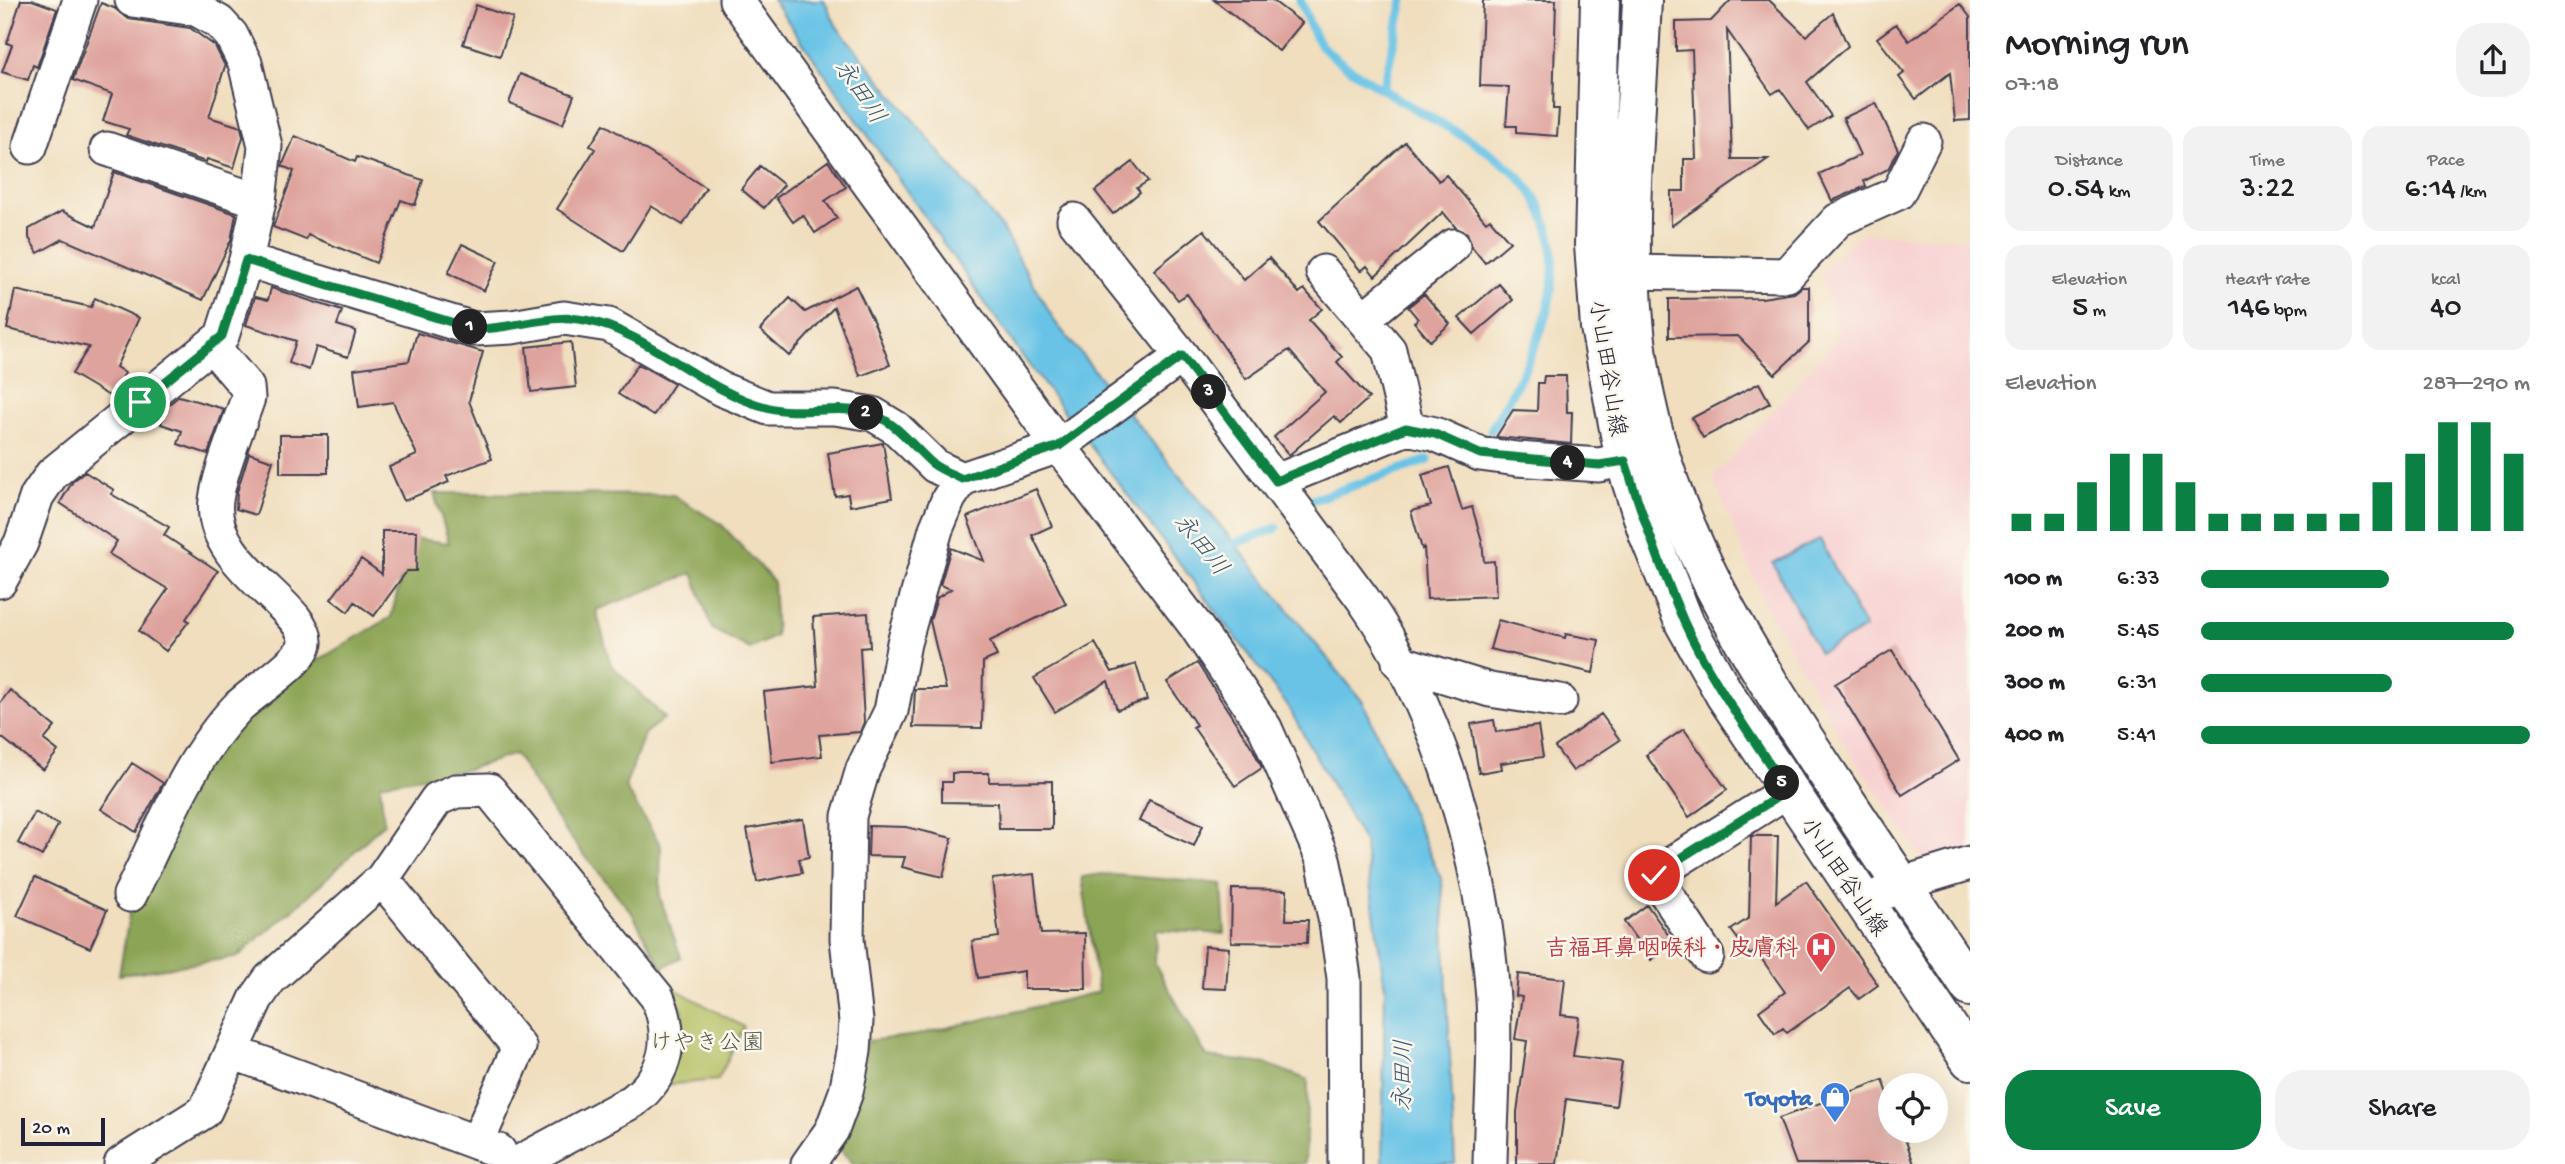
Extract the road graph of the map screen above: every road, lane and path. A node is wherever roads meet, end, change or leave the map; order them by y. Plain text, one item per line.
1 (80, 0) edge
2 (132, 0) edge
3 (736, 0) edge
4 (1600, 0) edge
5 (1642, 0) edge
6 (1924, 141) dead end
7 (30, 147) dead end
8 (107, 149) dead end
9 (259, 201) junction
10 (1074, 220) dead end
11 (1453, 246) dead end
12 (246, 260) junction
13 (1323, 272) dead end
14 (1630, 272) junction
15 (1364, 318) junction
16 (212, 346) junction
17 (1182, 356) junction
18 (1406, 428) junction
19 (1059, 446) junction
20 (1642, 456) junction
21 (962, 479) junction
22 (1276, 481) junction
23 (0, 580) edge
24 (1399, 662) junction
25 (1560, 701) dead end
26 (1787, 791) junction
27 (1970, 863) edge
28 (382, 879) junction
29 (1901, 884) junction
30 (130, 895) dead end
31 (1864, 904) junction
32 (1707, 956) dead end
33 (1970, 987) edge
34 (232, 1052) junction
35 (1970, 1059) edge
36 (477, 1143) junction
37 (133, 1162) edge
38 (517, 1163) edge
39 (808, 1164) edge
40 (1345, 1164) edge
41 (1490, 1164) edge

1 - 7 street
2 - 9 street
3 - 19 street
4 - 20 main road, 小山田谷山線
5 - 14 main road, 小山田谷山線
6 - 14 street
8 - 9 street
9 - 12 street
10 - 17 street
11 - 15 street
12 - 16 street
12 - 21 street
13 - 15 street
14 - 20 main road, 小山田谷山線
15 - 18 street
16 - 23 street
16 - 30 street
17 - 19 street
17 - 22 street
18 - 20 street
18 - 22 street
19 - 21 street
19 - 40 street
20 - 26 main road, 小山田谷山線
20 - 29 main road, 小山田谷山線
21 - 39 street
22 - 24 street
24 - 25 street
24 - 41 street
26 - 31 main road, 小山田谷山線
26 - 32 street
27 - 29 street
28 - 34 street
28 - 36 street
28 - 38 street
29 - 31 street
29 - 33 main road, 小山田谷山線
31 - 35 main road, 小山田谷山線
34 - 36 street
34 - 37 street
36 - 38 street

